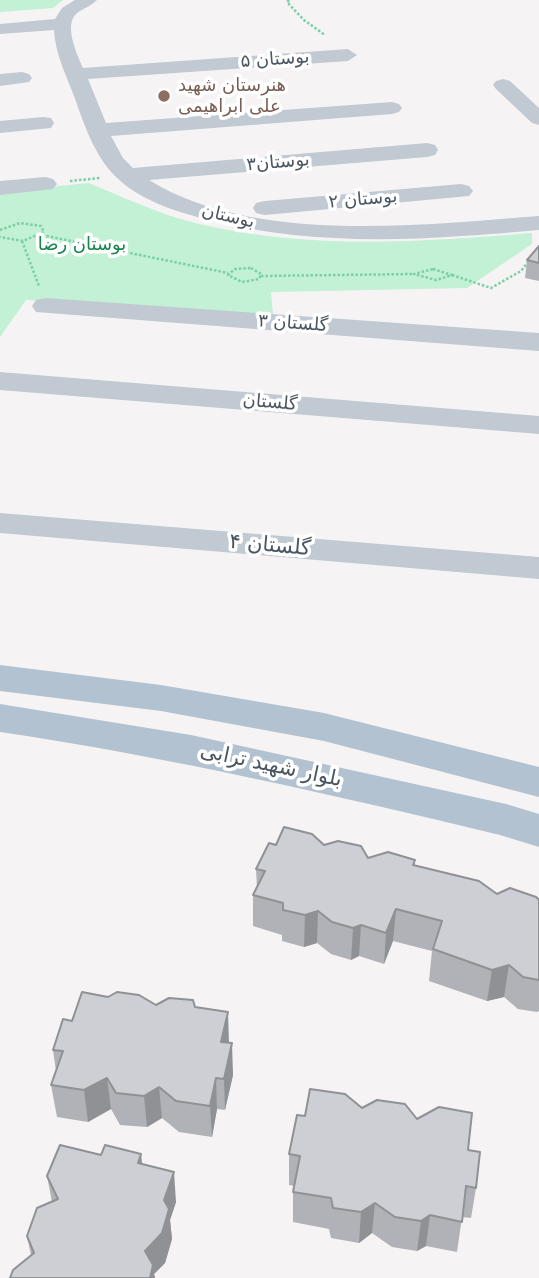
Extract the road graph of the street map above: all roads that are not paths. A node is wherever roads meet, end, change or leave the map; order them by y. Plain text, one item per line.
1 (88, 0) edge
2 (62, 24) junction
3 (0, 29) edge
4 (349, 56) road end
5 (76, 74) junction
6 (22, 78) dead end
7 (0, 80) edge
8 (503, 85) dead end
9 (375, 87) dead end
10 (401, 119) junction
11 (539, 119) edge
12 (43, 123) dead end
13 (0, 127) edge
14 (99, 130) junction
15 (427, 150) junction
16 (128, 175) junction
17 (45, 184) road end
18 (0, 188) edge
19 (265, 208) dead end
20 (539, 223) edge
21 (46, 306) road end
22 (539, 342) edge
23 (0, 381) edge
24 (539, 425) edge
25 (0, 523) edge
26 (539, 568) edge
27 (0, 678) edge
28 (0, 718) edge
29 (539, 782) edge
30 (539, 831) edge

1 - 2 street
2 - 3 street
2 - 5 street, بوستان
4 - 5 street, بوستان ۵
5 - 14 street, بوستان
6 - 7 street
8 - 11 street
9 - 10 street
10 - 14 street
10 - 15 street
12 - 13 street
14 - 16 street, بوستان
15 - 16 street, بوستان۳
15 - 19 street, بوستان ۲
16 - 20 street, بوستان
17 - 18 street
21 - 22 street, گلستان ۳
23 - 24 street, گلستان
25 - 26 street, گلستان ۴
27 - 29 main road
28 - 30 main road, بلوار شهید ترابی

